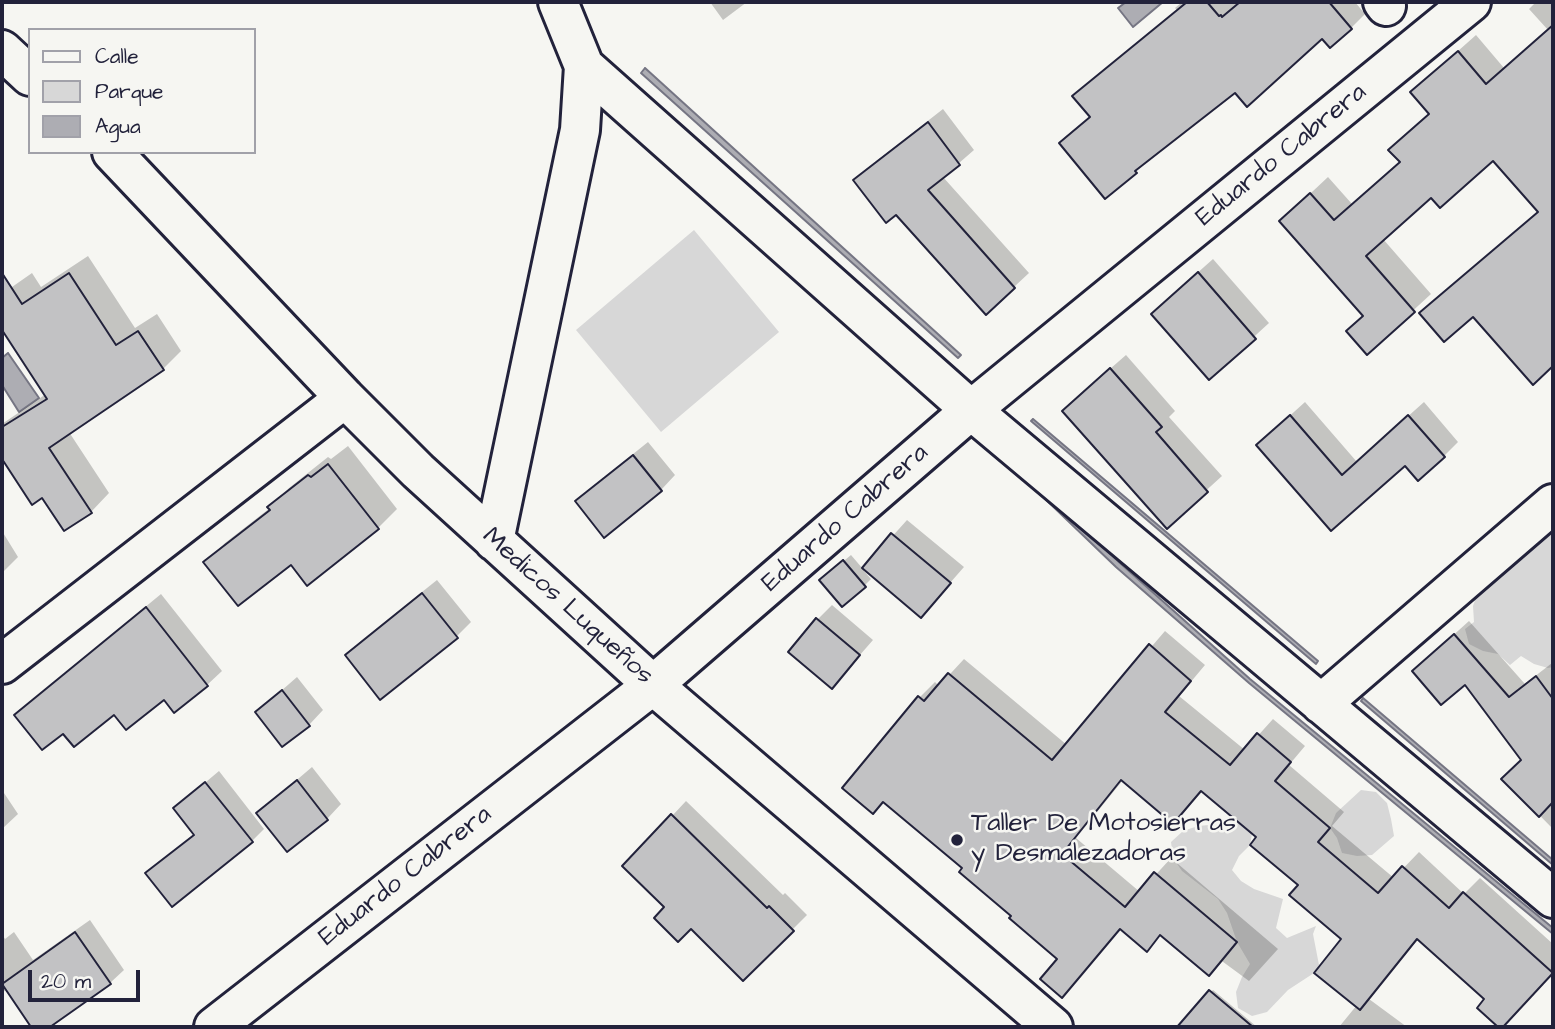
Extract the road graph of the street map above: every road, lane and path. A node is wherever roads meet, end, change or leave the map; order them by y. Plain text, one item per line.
1 (558, 2) edge
2 (1471, 2) edge
3 (2, 50) edge
4 (584, 66) junction
5 (28, 74) edge
6 (114, 154) edge
7 (345, 398) junction
8 (971, 411) junction
9 (1553, 504) edge
10 (494, 541) junction
11 (2, 664) edge
12 (653, 685) junction
13 (1321, 704) junction
14 (1553, 898) edge
15 (214, 1027) edge
16 (1053, 1027) edge

1 - 4 street
2 - 8 street, Eduardo Cabrera
3 - 5 street
4 - 8 street
4 - 10 street
6 - 7 street, Medicos Luqueños
7 - 10 street, Medicos Luqueños
7 - 11 street
8 - 12 street, Eduardo Cabrera
8 - 13 street
9 - 13 street
10 - 12 street, Medicos Luqueños
12 - 15 street, Eduardo Cabrera
12 - 16 street, Medicos Luqueños
13 - 14 street

